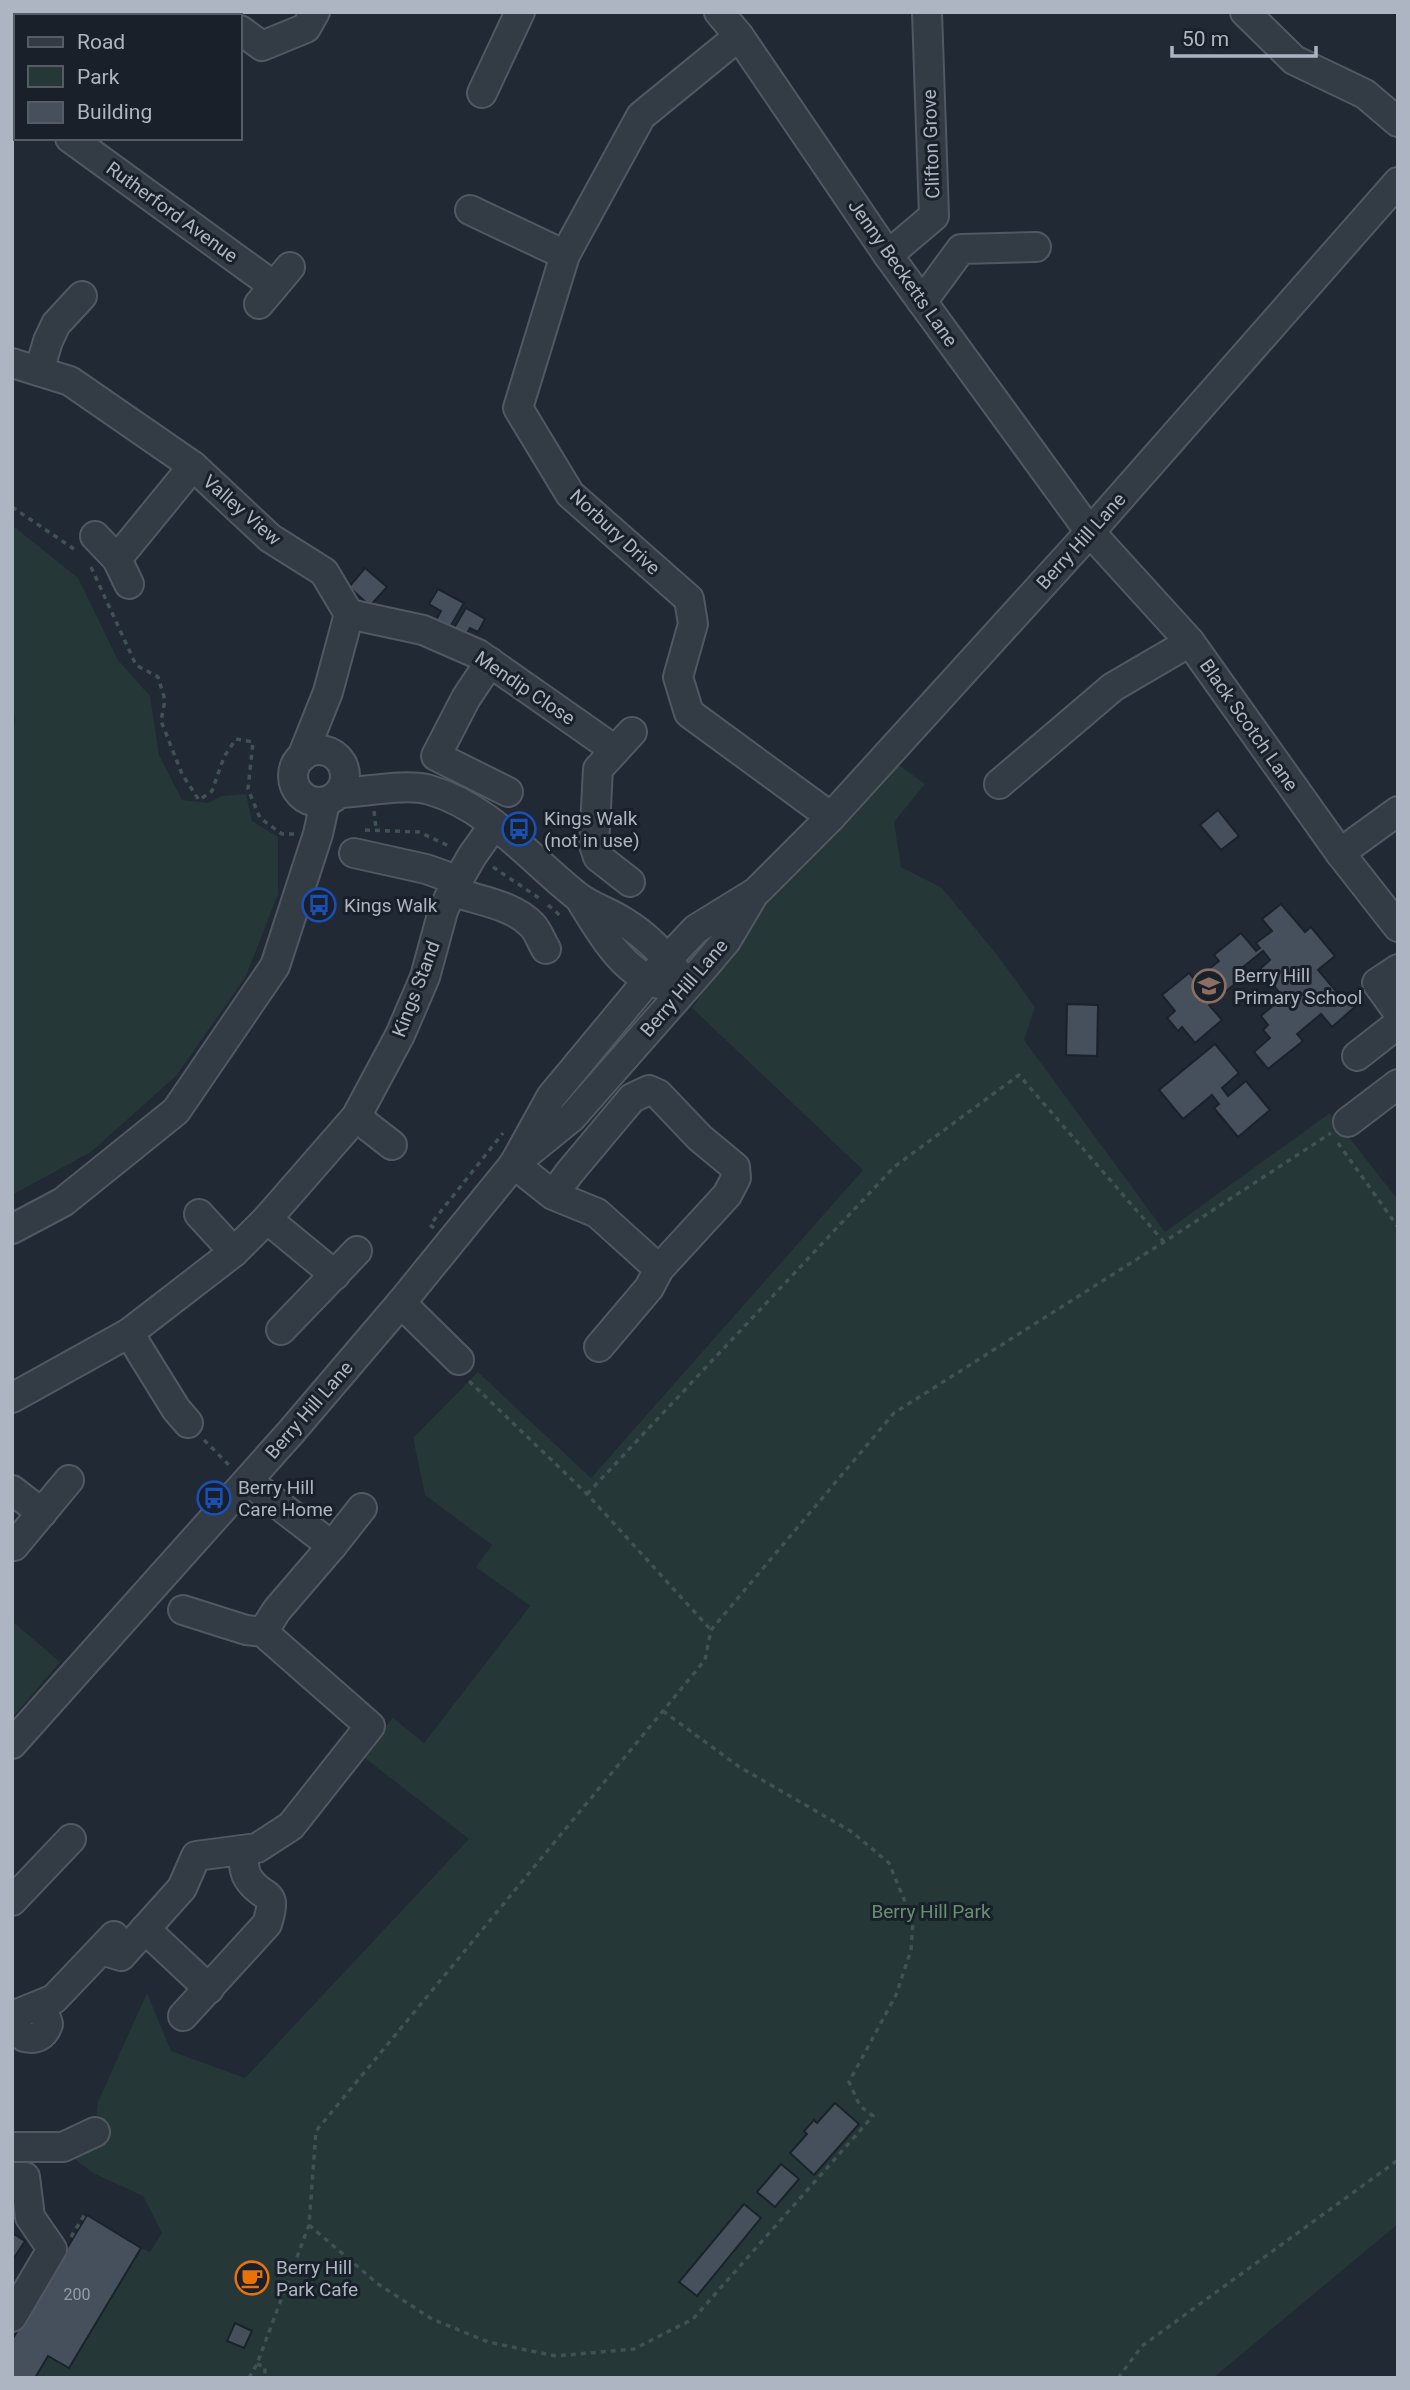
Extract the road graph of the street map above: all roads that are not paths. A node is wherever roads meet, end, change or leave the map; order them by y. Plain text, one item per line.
1 (315, 12) edge
2 (520, 12) edge
3 (719, 12) edge
4 (927, 12) edge
5 (1245, 12) edge
6 (242, 31) edge
7 (739, 36) junction
8 (482, 93) dead end
9 (1398, 122) edge
10 (73, 140) edge
11 (1398, 182) edge
12 (470, 211) dead end
13 (1035, 246) dead end
14 (565, 255) junction
15 (888, 255) junction
16 (274, 286) dead end
17 (82, 296) dead end
18 (922, 302) junction
19 (12, 363) edge
20 (39, 372) junction
21 (193, 466) junction
22 (1090, 532) junction
23 (88, 551) road end
24 (117, 559) junction
25 (129, 584) dead end
26 (349, 614) junction
27 (1190, 642) junction
28 (490, 662) junction
29 (325, 757) junction
30 (999, 784) dead end
31 (403, 787) junction
32 (508, 792) dead end
33 (323, 798) junction
34 (1398, 811) edge
35 (831, 817) junction
36 (494, 825) junction
37 (354, 853) dead end
38 (1340, 853) junction
39 (630, 882) dead end
40 (454, 886) junction
41 (300, 889) junction
42 (580, 898) junction
43 (1398, 927) edge
44 (546, 949) dead end
45 (1398, 969) edge
46 (676, 975) junction
47 (648, 980) junction
48 (1398, 1012) edge
49 (1398, 1024) edge
50 (1357, 1056) dead end
51 (1398, 1084) edge
52 (356, 1117) junction
53 (1340, 1127) road end
54 (392, 1145) dead end
55 (514, 1164) junction
56 (553, 1195) junction
57 (199, 1214) dead end
58 (267, 1219) junction
59 (12, 1229) edge
60 (357, 1251) dead end
61 (234, 1252) junction
62 (659, 1269) junction
63 (335, 1275) junction
64 (401, 1303) junction
65 (281, 1330) dead end
66 (130, 1333) junction
67 (598, 1347) dead end
68 (461, 1367) road end
69 (12, 1398) edge
70 (188, 1423) road end
71 (69, 1480) dead end
72 (248, 1481) junction
73 (12, 1490) edge
74 (362, 1508) dead end
75 (41, 1513) junction
76 (14, 1546) dead end
77 (332, 1546) junction
78 (183, 1610) dead end
79 (263, 1632) junction
80 (12, 1744) edge
81 (71, 1839) dead end
82 (243, 1850) junction
83 (12, 1901) edge
84 (147, 1915) junction
85 (209, 1989) junction
86 (42, 2004) junction
87 (12, 2016) edge
88 (183, 2016) dead end
89 (12, 2024) edge
90 (95, 2132) dead end
91 (12, 2147) edge
92 (12, 2177) edge
93 (12, 2317) edge

1 - 6 street
2 - 8 street
3 - 7 street, Jenny Becketts Lane
4 - 15 street, Clifton Grove
5 - 9 street
7 - 14 street, Norbury Drive
7 - 15 street, Jenny Becketts Lane
10 - 16 street, Rutherford Avenue
11 - 22 street, Berry Hill Lane
12 - 14 street
13 - 18 street
14 - 35 street, Norbury Drive
15 - 18 street, Jenny Becketts Lane
17 - 20 street
18 - 22 street, Jenny Becketts Lane
19 - 20 street, Valley View
20 - 21 street, Valley View
21 - 24 street, Valley View
21 - 26 street, Valley View
22 - 27 street, Black Scotch Lane
22 - 35 street, Berry Hill Lane
23 - 24 street
24 - 25 street
26 - 28 street, Mendip Close
26 - 29 street
27 - 30 street
27 - 38 street, Black Scotch Lane
28 - 32 street
28 - 39 street, Mendip Close
29 - 31 street
29 - 33 street
29 - 33 street
31 - 33 street
31 - 36 street
33 - 41 street
33 - 41 street
34 - 38 street
35 - 46 street, Berry Hill Lane
36 - 40 street, Kings Stand
36 - 42 street
37 - 40 street
38 - 43 street, Black Scotch Lane
40 - 44 street
40 - 52 street, Kings Stand
41 - 59 street
42 - 46 street
42 - 47 street
45 - 48 street
46 - 47 street, Berry Hill Lane
46 - 55 street, Berry Hill Lane
47 - 55 street, Berry Hill Lane
49 - 50 street
51 - 53 street
52 - 54 street
52 - 58 street, Kings Stand
55 - 56 street
55 - 64 street, Berry Hill Lane
56 - 62 street
56 - 62 street
57 - 61 street
58 - 61 street, Kings Stand
58 - 63 street
60 - 63 street
61 - 66 street, Kings Stand
62 - 67 street
63 - 65 street
64 - 68 street
64 - 72 street, Berry Hill Lane
66 - 69 street, Kings Stand
66 - 70 street
71 - 75 street
72 - 77 street
72 - 80 street, Berry Hill Lane
73 - 75 street
74 - 77 street
75 - 76 street
77 - 79 street
78 - 79 street
79 - 82 street
81 - 83 street
82 - 84 street
82 - 85 street
84 - 85 street
84 - 86 street
85 - 88 street
86 - 87 street
86 - 89 street
90 - 91 street
92 - 93 street

